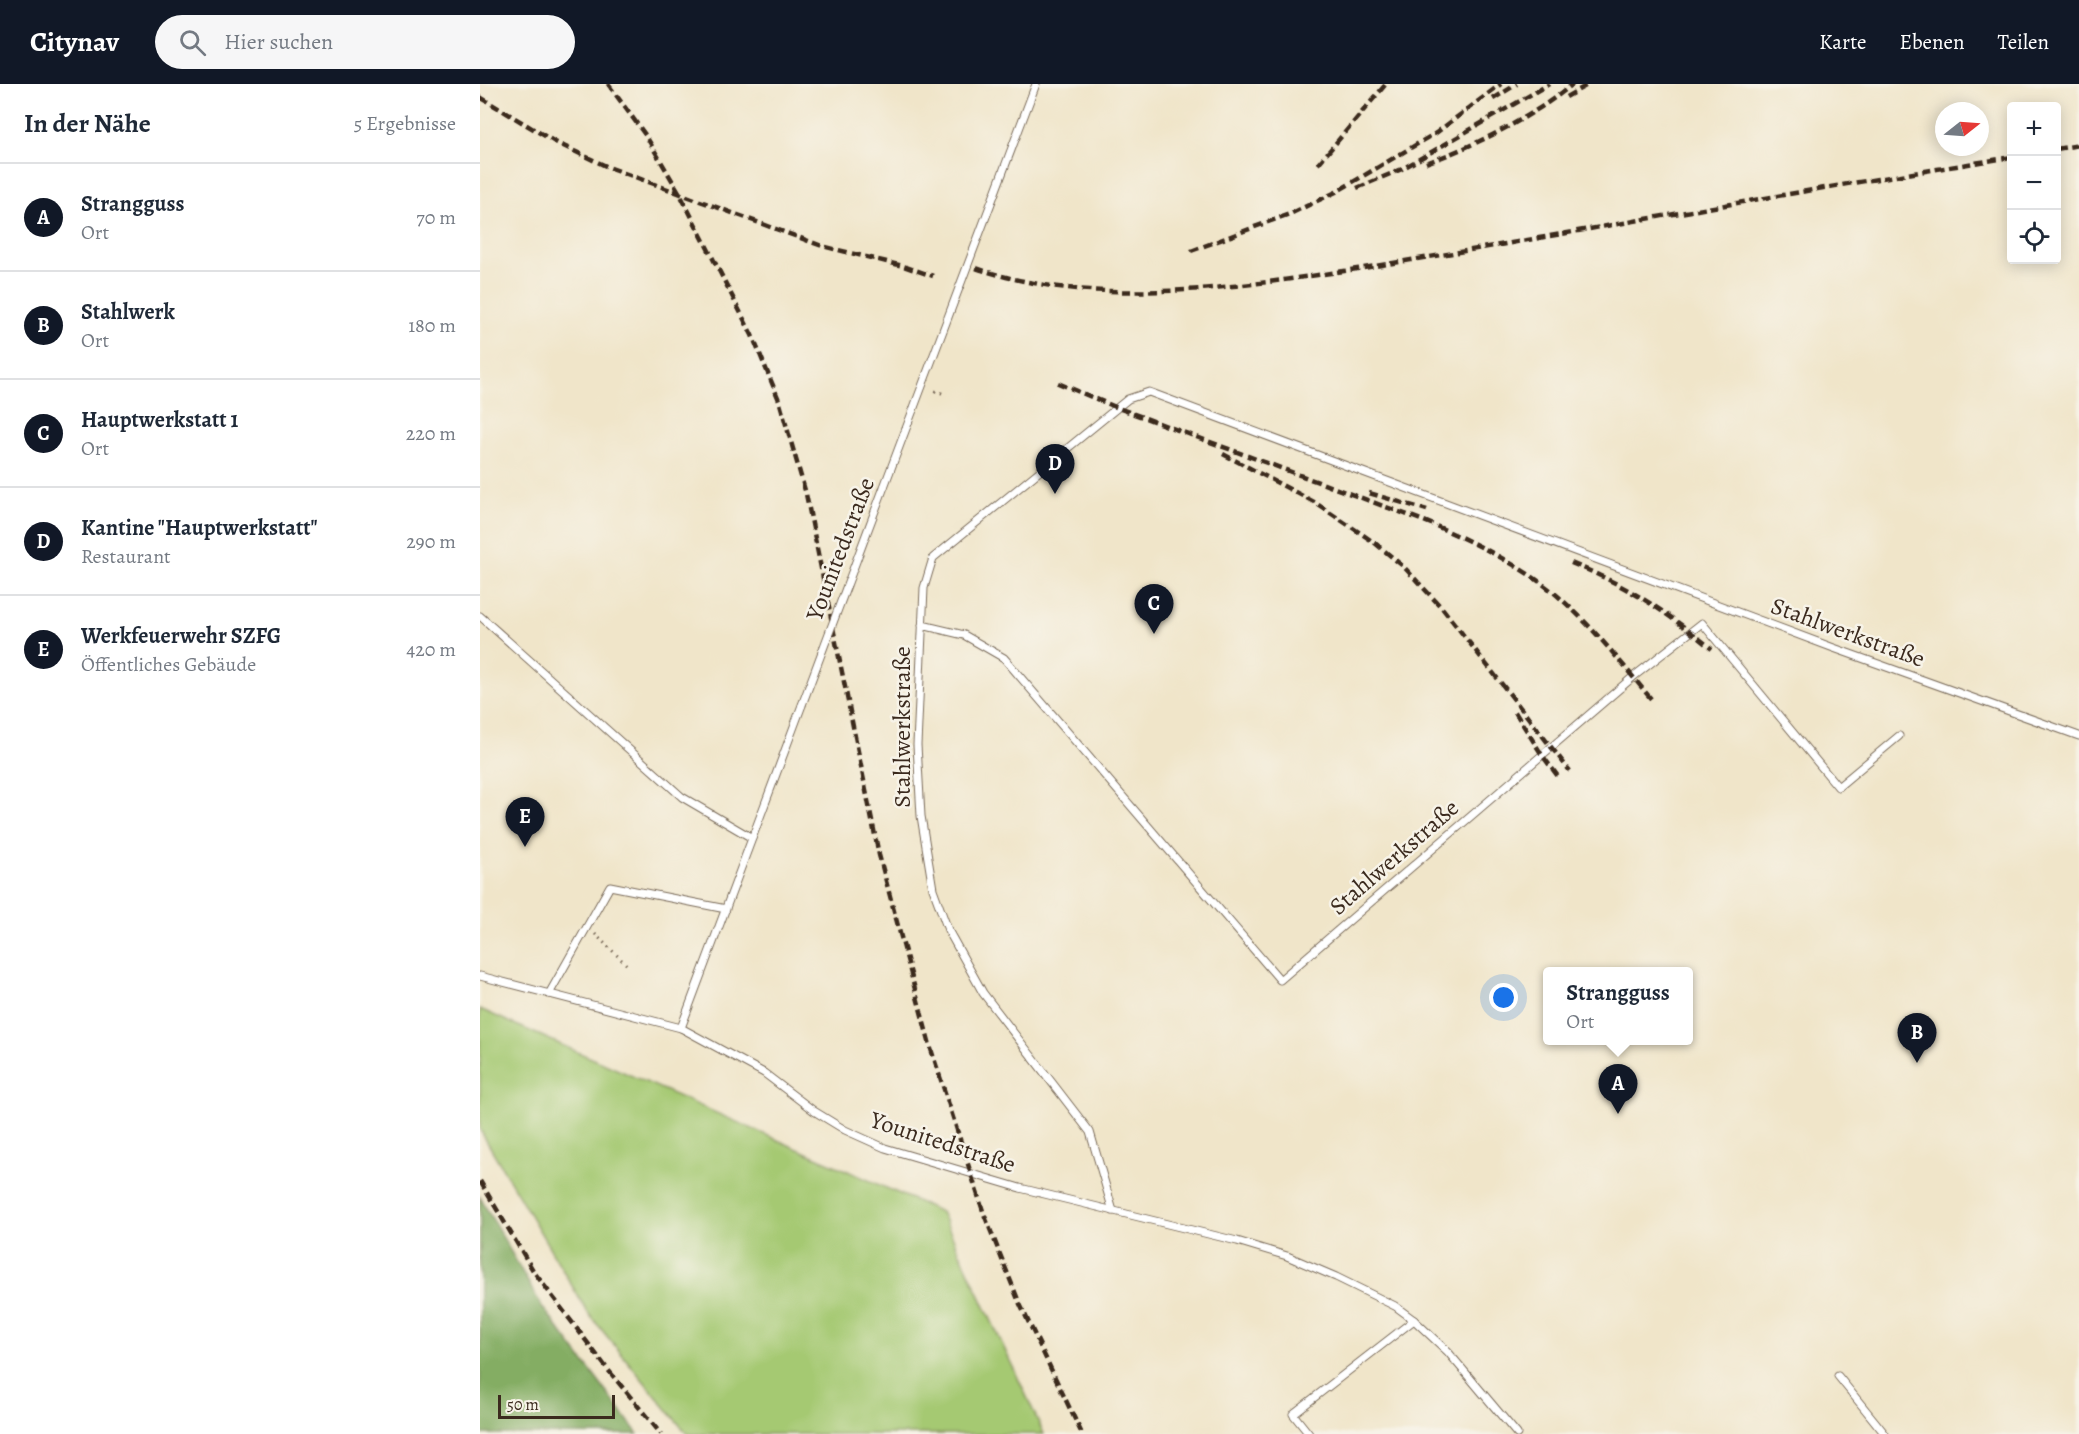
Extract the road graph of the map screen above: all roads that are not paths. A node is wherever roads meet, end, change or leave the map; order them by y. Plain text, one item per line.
1 (1036, 84) edge
2 (480, 616) edge
3 (922, 625) junction
4 (1899, 736) dead end
5 (2079, 736) edge
6 (752, 838) junction
7 (726, 909) junction
8 (480, 976) edge
9 (549, 994) junction
10 (681, 1028) junction
11 (1113, 1211) junction
12 (1414, 1320) junction
13 (1838, 1376) dead end
14 (1309, 1434) edge
15 (1517, 1434) edge
16 (1886, 1434) edge

1 - 6 lane, Younitedstraße, bridge
2 - 6 lane
3 - 4 lane, Stahlwerkstraße
3 - 5 lane, Stahlwerkstraße
3 - 11 lane, Stahlwerkstraße
6 - 7 lane, Younitedstraße
7 - 9 lane
7 - 10 lane, Younitedstraße
8 - 9 lane, Younitedstraße
9 - 10 lane, Younitedstraße
10 - 11 lane, Younitedstraße
11 - 12 lane
12 - 14 lane
12 - 15 lane
13 - 16 lane

